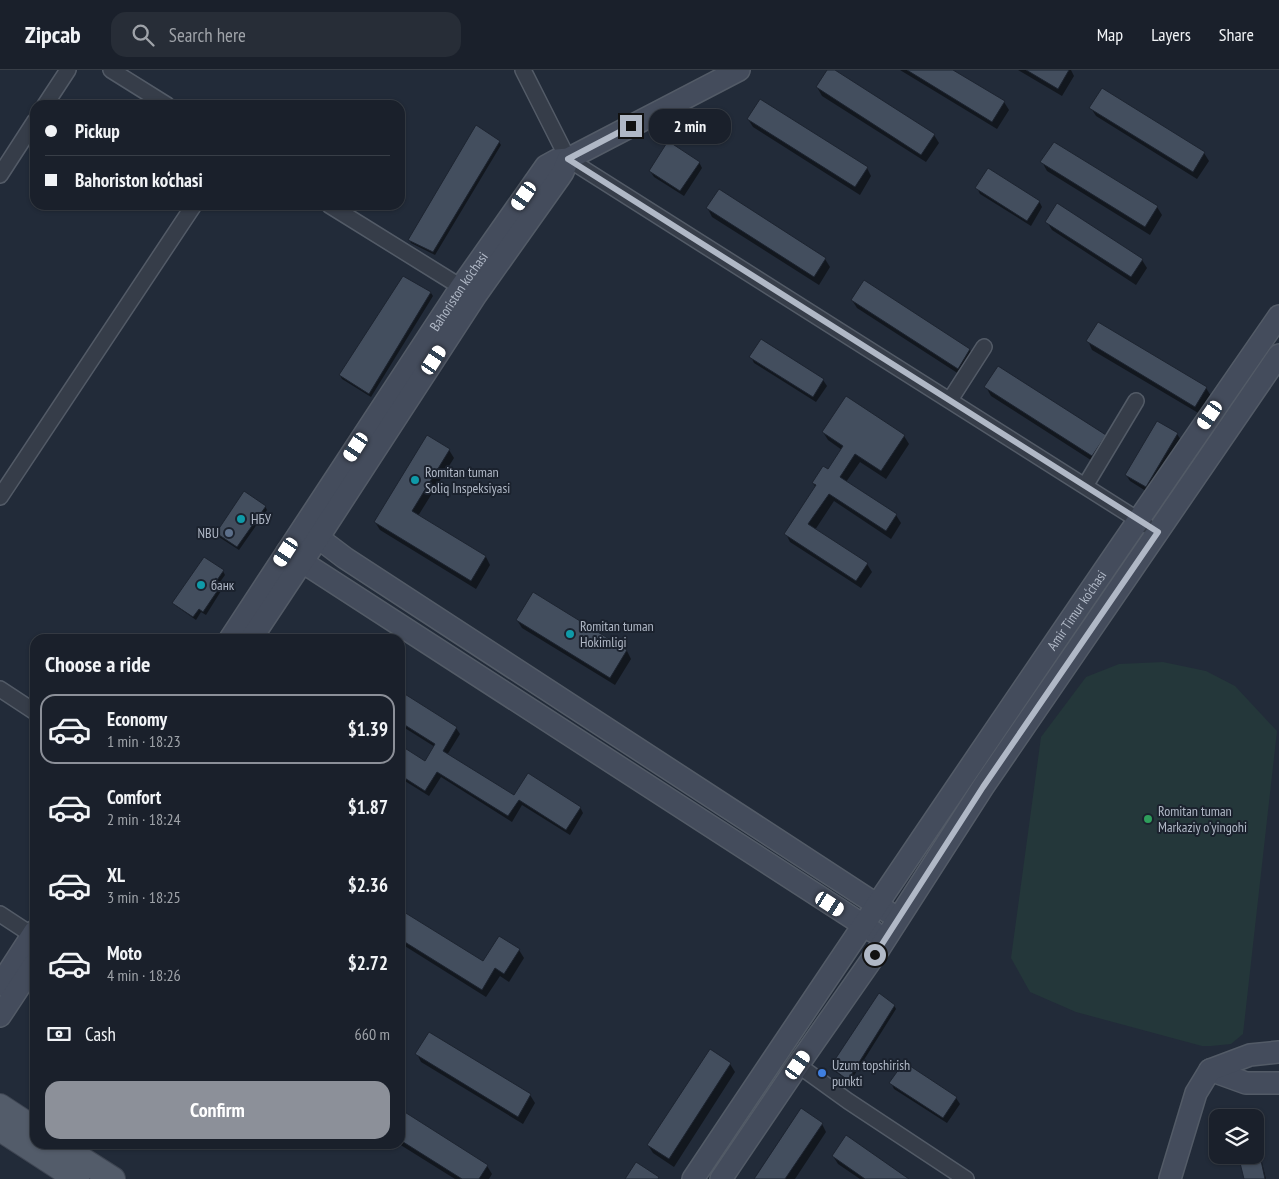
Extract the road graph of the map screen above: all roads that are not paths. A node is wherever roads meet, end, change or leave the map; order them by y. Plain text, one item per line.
1 (68, 70) edge
2 (111, 70) edge
3 (523, 70) edge
4 (739, 70) edge
5 (48, 100) edge
6 (159, 100) edge
7 (30, 129) edge
8 (568, 159) junction
9 (0, 175) edge
10 (191, 210) edge
11 (337, 210) edge
12 (461, 286) junction
13 (1279, 316) edge
14 (984, 347) dead end
15 (1279, 355) edge
16 (950, 400) junction
17 (1136, 401) dead end
18 (1085, 486) junction
19 (0, 497) edge
20 (1138, 520) junction
21 (1158, 532) junction
22 (311, 533) junction
23 (294, 557) junction
24 (234, 634) edge
25 (254, 634) edge
26 (0, 689) edge
27 (30, 709) edge
28 (876, 905) junction
29 (0, 914) edge
30 (899, 919) junction
31 (863, 926) junction
32 (30, 931) edge
33 (30, 939) edge
34 (885, 939) junction
35 (30, 971) edge
36 (0, 985) edge
37 (0, 1016) edge
38 (778, 1051) junction
39 (1279, 1052) edge
40 (798, 1065) junction
41 (1210, 1070) junction
42 (1279, 1083) edge
43 (0, 1106) edge
44 (30, 1126) edge
45 (0, 1128) edge
46 (30, 1148) edge
47 (32, 1149) edge
48 (66, 1149) edge
49 (77, 1179) edge
50 (113, 1179) edge
51 (693, 1179) edge
52 (721, 1179) edge
53 (966, 1179) edge
54 (1170, 1179) edge

1 - 5 street
2 - 6 street
3 - 8 street
4 - 8 street, Bahoriston ko‘chasi
7 - 9 street
8 - 12 street, Bahoriston ko‘chasi
8 - 16 street
8 - 22 street, Bahoriston ko‘chasi
10 - 19 street
11 - 12 street
12 - 22 street, Bahoriston ko‘chasi
13 - 20 street, Amir Timur ko‘chasi
14 - 16 street
15 - 21 street, Amir Timur ko‘chasi
16 - 18 street
17 - 18 street
18 - 20 street
20 - 21 street
20 - 28 street, Amir Timur ko‘chasi
21 - 30 street, Amir Timur ko‘chasi
22 - 23 street, Bahoriston ko‘chasi
22 - 28 street
23 - 24 street, Bahoriston ko‘chasi
23 - 25 street, Bahoriston ko‘chasi
23 - 31 street
26 - 27 street
28 - 30 street
28 - 31 street, Amir Timur ko‘chasi
29 - 32 street
30 - 34 street, Amir Timur ko‘chasi
31 - 34 street
31 - 38 street, Amir Timur ko‘chasi
33 - 36 street
34 - 40 street, Amir Timur ko‘chasi
35 - 37 street
38 - 40 street
38 - 51 street, Amir Timur ko‘chasi
39 - 41 street
40 - 52 street, Amir Timur ko‘chasi
40 - 53 street
41 - 42 street
41 - 54 street
43 - 44 main road
45 - 46 main road
47 - 49 main road
48 - 50 main road

